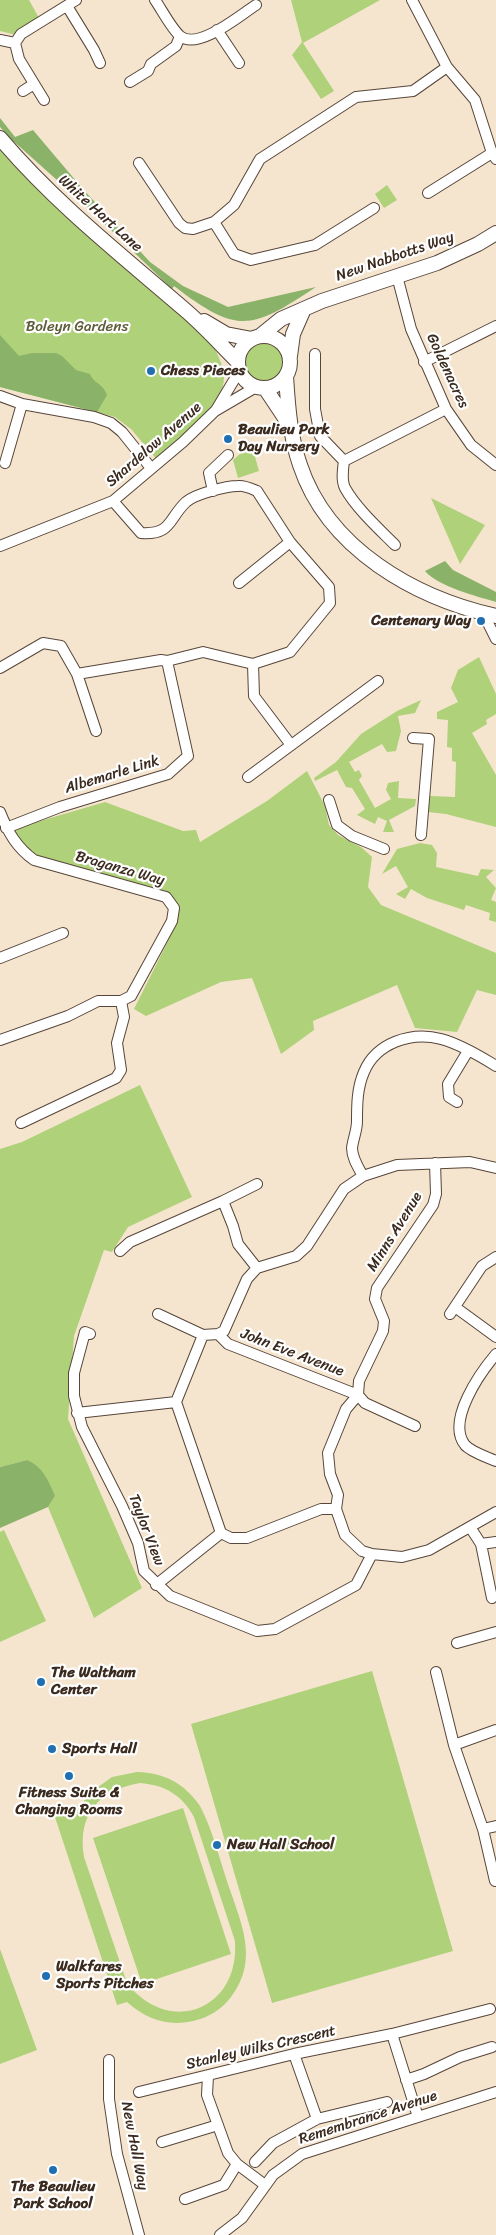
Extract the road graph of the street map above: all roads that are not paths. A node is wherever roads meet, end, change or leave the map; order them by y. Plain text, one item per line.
1 (155, 0) edge
2 (412, 0) edge
3 (72, 3) edge
4 (256, 5) dead end
5 (217, 30) junction
6 (180, 36) junction
7 (0, 40) edge
8 (16, 43) junction
9 (100, 63) dead end
10 (239, 63) dead end
11 (447, 68) junction
12 (130, 82) dead end
13 (34, 84) junction
14 (23, 91) dead end
15 (44, 100) dead end
16 (0, 138) edge
17 (494, 156) edge
18 (139, 163) dead end
19 (428, 193) dead end
20 (374, 208) dead end
21 (214, 222) junction
22 (496, 233) edge
23 (397, 276) junction
24 (184, 309) junction
25 (304, 309) junction
26 (496, 326) edge
27 (256, 338) junction
28 (315, 354) dead end
29 (290, 356) junction
30 (424, 362) junction
31 (239, 366) junction
32 (286, 376) junction
33 (261, 387) junction
34 (0, 396) edge
35 (22, 404) junction
36 (446, 409) junction
37 (215, 411) junction
38 (290, 425) junction
39 (228, 455) dead end
40 (344, 461) junction
41 (5, 463) dead end
42 (496, 465) edge
43 (151, 468) junction
44 (214, 492) junction
45 (113, 501) junction
46 (290, 542) junction
47 (395, 545) dead end
48 (0, 547) edge
49 (239, 583) dead end
50 (490, 614) edge
51 (496, 639) edge
52 (167, 661) junction
53 (253, 664) junction
54 (0, 668) edge
55 (77, 674) junction
56 (378, 681) dead end
57 (96, 731) dead end
58 (413, 738) dead end
59 (292, 745) junction
60 (248, 777) dead end
61 (328, 800) dead end
62 (0, 812) edge
63 (6, 828) junction
64 (421, 835) dead end
65 (384, 850) dead end
66 (63, 933) dead end
67 (0, 958) edge
68 (122, 1001) junction
69 (0, 1040) edge
70 (468, 1051) junction
71 (496, 1066) edge
72 (457, 1102) dead end
73 (21, 1123) dead end
74 (435, 1163) junction
75 (496, 1168) edge
76 (363, 1176) junction
77 (257, 1184) dead end
78 (223, 1201) junction
79 (120, 1251) dead end
80 (496, 1256) edge
81 (257, 1268) junction
82 (158, 1314) dead end
83 (90, 1334) dead end
84 (218, 1334) junction
85 (203, 1335) junction
86 (496, 1337) edge
87 (496, 1354) edge
88 (358, 1395) junction
89 (176, 1402) junction
90 (77, 1413) junction
91 (415, 1426) dead end
92 (496, 1461) edge
93 (336, 1508) junction
94 (496, 1512) edge
95 (470, 1527) junction
96 (221, 1533) junction
97 (496, 1542) edge
98 (481, 1544) junction
99 (372, 1554) junction
100 (156, 1585) junction
101 (492, 1598) dead end
102 (496, 1632) edge
103 (457, 1644) dead end
104 (436, 1672) dead end
105 (496, 1730) edge
106 (454, 1745) junction
107 (496, 1826) edge
108 (483, 1829) junction
109 (495, 1881) edge
110 (490, 2009) dead end
111 (392, 2034) junction
112 (492, 2048) dead end
113 (294, 2054) junction
114 (109, 2060) dead end
115 (208, 2076) junction
116 (406, 2080) junction
117 (139, 2092) dead end
118 (496, 2092) edge
119 (387, 2102) dead end
120 (418, 2118) junction
121 (317, 2119) junction
122 (218, 2125) junction
123 (162, 2142) dead end
124 (255, 2162) dead end
125 (236, 2164) junction
126 (265, 2185) junction
127 (184, 2199) dead end
128 (139, 2235) edge
129 (220, 2235) edge

1 - 6 street
2 - 11 street
3 - 8 street
3 - 9 street
4 - 5 street
5 - 6 street
5 - 10 street
6 - 12 street
7 - 8 street
8 - 13 street
11 - 17 street
11 - 21 street
13 - 14 street
13 - 15 street
16 - 24 street, White Hart Lane
17 - 19 street
18 - 21 street
20 - 21 street
22 - 23 street, New Nabbotts Way
23 - 25 street, New Nabbotts Way
23 - 30 street, Goldenacres
24 - 27 street, White Hart Lane
24 - 31 street, White Hart Lane
25 - 27 street, New Nabbotts Way
25 - 29 street
26 - 30 street
27 - 29 street
27 - 31 street
28 - 40 street
29 - 32 street
30 - 36 street, Goldenacres
31 - 33 street
31 - 37 street, Shardelow Avenue
32 - 33 street
32 - 38 street
33 - 37 street, Shardelow Avenue
33 - 38 street
34 - 35 street
35 - 41 street
35 - 43 street
36 - 40 street
36 - 42 street, Goldenacres
37 - 43 street, Shardelow Avenue
38 - 50 street
39 - 44 street
40 - 47 street
43 - 45 street, Shardelow Avenue
44 - 45 street
44 - 46 street
45 - 48 street, Shardelow Avenue
46 - 49 street
46 - 53 street
50 - 51 street
52 - 53 street
52 - 55 street
52 - 63 street, Albemarle Link
53 - 59 street
54 - 55 street
55 - 57 street
56 - 59 street
58 - 64 street
59 - 60 street
61 - 65 street
62 - 63 street, Braganza Way
63 - 68 street, Braganza Way
66 - 67 street
68 - 69 street
68 - 73 street
70 - 71 street
70 - 72 street
70 - 76 street
74 - 75 street
74 - 76 street
74 - 88 street, Minns Avenue
76 - 81 street
77 - 78 street
78 - 79 street
78 - 81 street
80 - 86 street
81 - 84 street
82 - 85 street, John Eve Avenue
83 - 90 street, Taylor View
84 - 85 street, John Eve Avenue
84 - 88 street, John Eve Avenue
85 - 89 street
87 - 92 street
88 - 91 street, John Eve Avenue
88 - 93 street, Minns Avenue
89 - 90 street
89 - 96 street
90 - 100 street, Taylor View
93 - 96 street
93 - 99 street, Minns Avenue
94 - 95 street
95 - 98 street
95 - 99 street
96 - 100 street
97 - 98 street
98 - 101 street
99 - 100 street, Taylor View
102 - 103 street
104 - 106 street
105 - 106 street
106 - 108 street
107 - 108 street
108 - 109 street
110 - 111 street, Stanley Wilks Crescent
111 - 113 street, Stanley Wilks Crescent
111 - 116 street
112 - 116 street
113 - 115 street, Stanley Wilks Crescent
113 - 121 street
114 - 128 street, New Hall Way
115 - 117 street, Stanley Wilks Crescent
115 - 122 street
116 - 120 street
118 - 120 street, Remembrance Avenue
119 - 121 street
120 - 126 street, Remembrance Avenue
121 - 124 street
122 - 123 street
122 - 125 street
125 - 126 street
125 - 127 street
126 - 129 street, Remembrance Avenue

